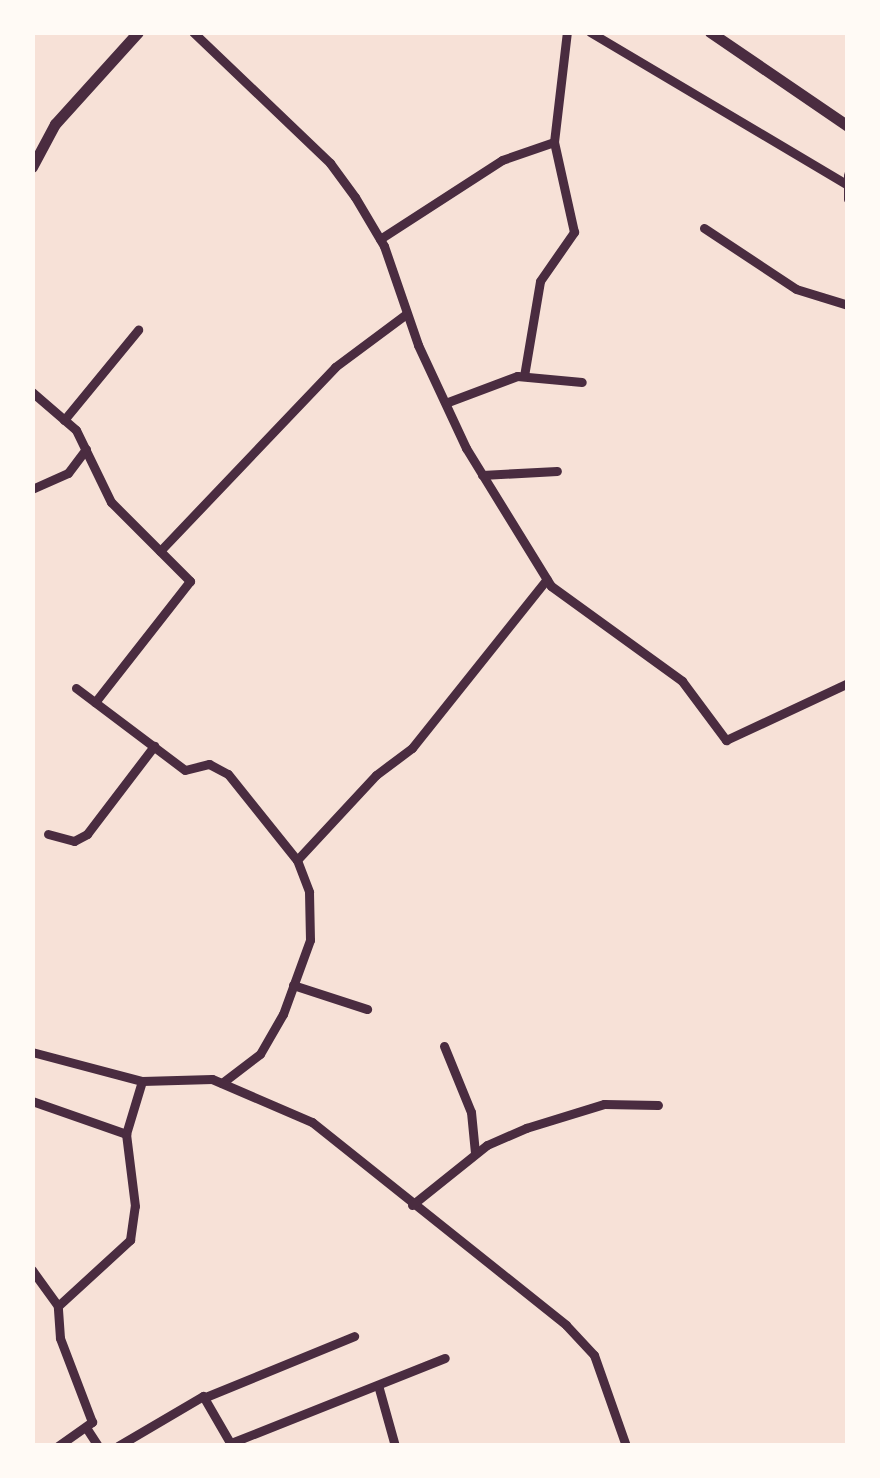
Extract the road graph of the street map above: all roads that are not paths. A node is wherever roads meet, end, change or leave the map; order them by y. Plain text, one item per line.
1 (138, 32) edge
2 (192, 32) edge
3 (568, 32) edge
4 (590, 32) edge
5 (710, 32) edge
6 (848, 126) edge
7 (554, 142) junction
8 (32, 167) edge
9 (846, 181) edge
10 (848, 199) edge
11 (704, 228) dead end
12 (380, 239) junction
13 (848, 305) edge
14 (406, 314) junction
15 (138, 330) dead end
16 (524, 376) junction
17 (582, 382) dead end
18 (32, 392) edge
19 (448, 402) junction
20 (64, 420) junction
21 (86, 449) junction
22 (557, 471) dead end
23 (482, 475) junction
24 (32, 488) edge
25 (160, 551) junction
26 (547, 579) junction
27 (848, 684) edge
28 (76, 688) dead end
29 (95, 702) junction
30 (154, 746) junction
31 (48, 834) dead end
32 (296, 860) junction
33 (293, 985) junction
34 (366, 1010) dead end
35 (444, 1046) dead end
36 (32, 1052) edge
37 (142, 1081) junction
38 (222, 1083) junction
39 (32, 1101) edge
40 (658, 1106) dead end
41 (126, 1134) junction
42 (475, 1153) junction
43 (412, 1206) junction
44 (32, 1270) edge
45 (58, 1306) junction
46 (354, 1336) dead end
47 (445, 1358) dead end
48 (378, 1384) junction
49 (208, 1396) junction
50 (87, 1429) junction
51 (232, 1444) edge
52 (58, 1446) edge
53 (98, 1446) edge
54 (118, 1446) edge
55 (395, 1446) edge
56 (626, 1446) edge

1 - 8 street
2 - 12 street
3 - 7 street
4 - 9 street
5 - 6 street
7 - 12 street
7 - 16 street
9 - 10 street
11 - 13 street
12 - 14 street
14 - 19 street
14 - 25 street
15 - 20 street
16 - 17 street
16 - 19 street
18 - 20 street
19 - 23 street
20 - 21 street
21 - 24 street
21 - 25 street
22 - 23 street
23 - 26 street
25 - 29 street
26 - 27 street
26 - 32 street
28 - 29 street
29 - 30 street
30 - 31 street
30 - 32 street
32 - 33 street
33 - 34 street
33 - 38 street
35 - 42 street
36 - 37 street
37 - 38 street
37 - 41 street
38 - 43 street
39 - 41 street
40 - 42 street
41 - 45 street
42 - 43 street
43 - 56 street
44 - 45 street
45 - 50 street
46 - 49 street
47 - 48 street
48 - 51 street
48 - 55 street
49 - 51 street
49 - 54 street
50 - 52 street
50 - 53 street

